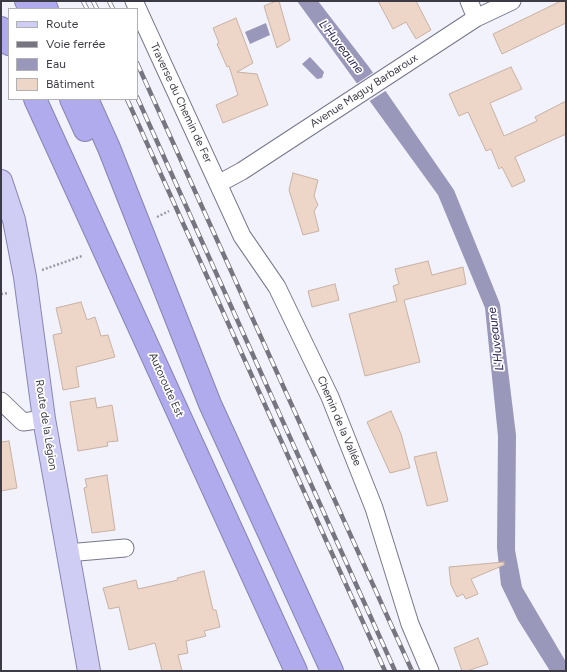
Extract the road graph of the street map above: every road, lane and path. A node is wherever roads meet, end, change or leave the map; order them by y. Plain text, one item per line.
1 (469, 1) edge
2 (512, 1) edge
3 (138, 10) edge
4 (476, 18) junction
5 (1, 28) edge
6 (8, 42) edge
7 (35, 100) edge
8 (71, 100) edge
9 (87, 100) edge
10 (1, 181) edge
11 (218, 184) junction
12 (169, 211) dead end
13 (155, 218) dead end
14 (82, 256) dead end
15 (25, 277) junction
16 (1, 401) edge
17 (210, 404) junction
18 (44, 419) junction
19 (125, 548) dead end
20 (67, 553) junction
21 (89, 671) edge
22 (296, 671) edge
23 (332, 671) edge
24 (430, 671) edge

1 - 4 street
2 - 4 street, Avenue Maguy Barbaroux
3 - 11 street, Traverse du Chemin de Fer
4 - 11 street, Avenue Maguy Barbaroux
5 - 6 highway
7 - 22 highway, Autoroute Est
8 - 17 highway
9 - 17 highway
10 - 15 main road, Route de la Légion
11 - 24 street, Chemin de la Vallée
12 - 13 path
14 - 15 path
15 - 18 main road, Route de la Légion
16 - 18 street
17 - 23 highway
18 - 20 main road, Route de la Légion
19 - 20 street
20 - 21 main road, Route de la Légion

